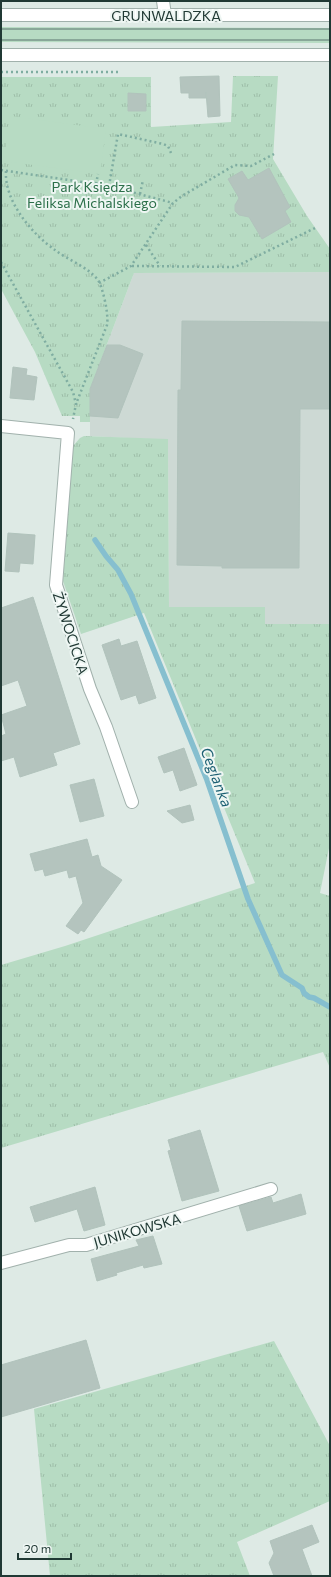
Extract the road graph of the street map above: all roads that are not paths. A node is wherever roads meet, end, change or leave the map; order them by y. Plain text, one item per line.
1 (163, 1) edge
2 (1, 15) edge
3 (330, 15) edge
4 (165, 16) junction
5 (1, 55) edge
6 (330, 55) edge
7 (1, 426) edge
8 (132, 802) dead end
9 (271, 1189) dead end
10 (1, 1263) edge

1 - 4 street
2 - 4 street, GRUNWALDZKA
3 - 4 street, GRUNWALDZKA
5 - 6 street
7 - 8 street, ŻYWOCICKA
9 - 10 street, JUNIKOWSKA

